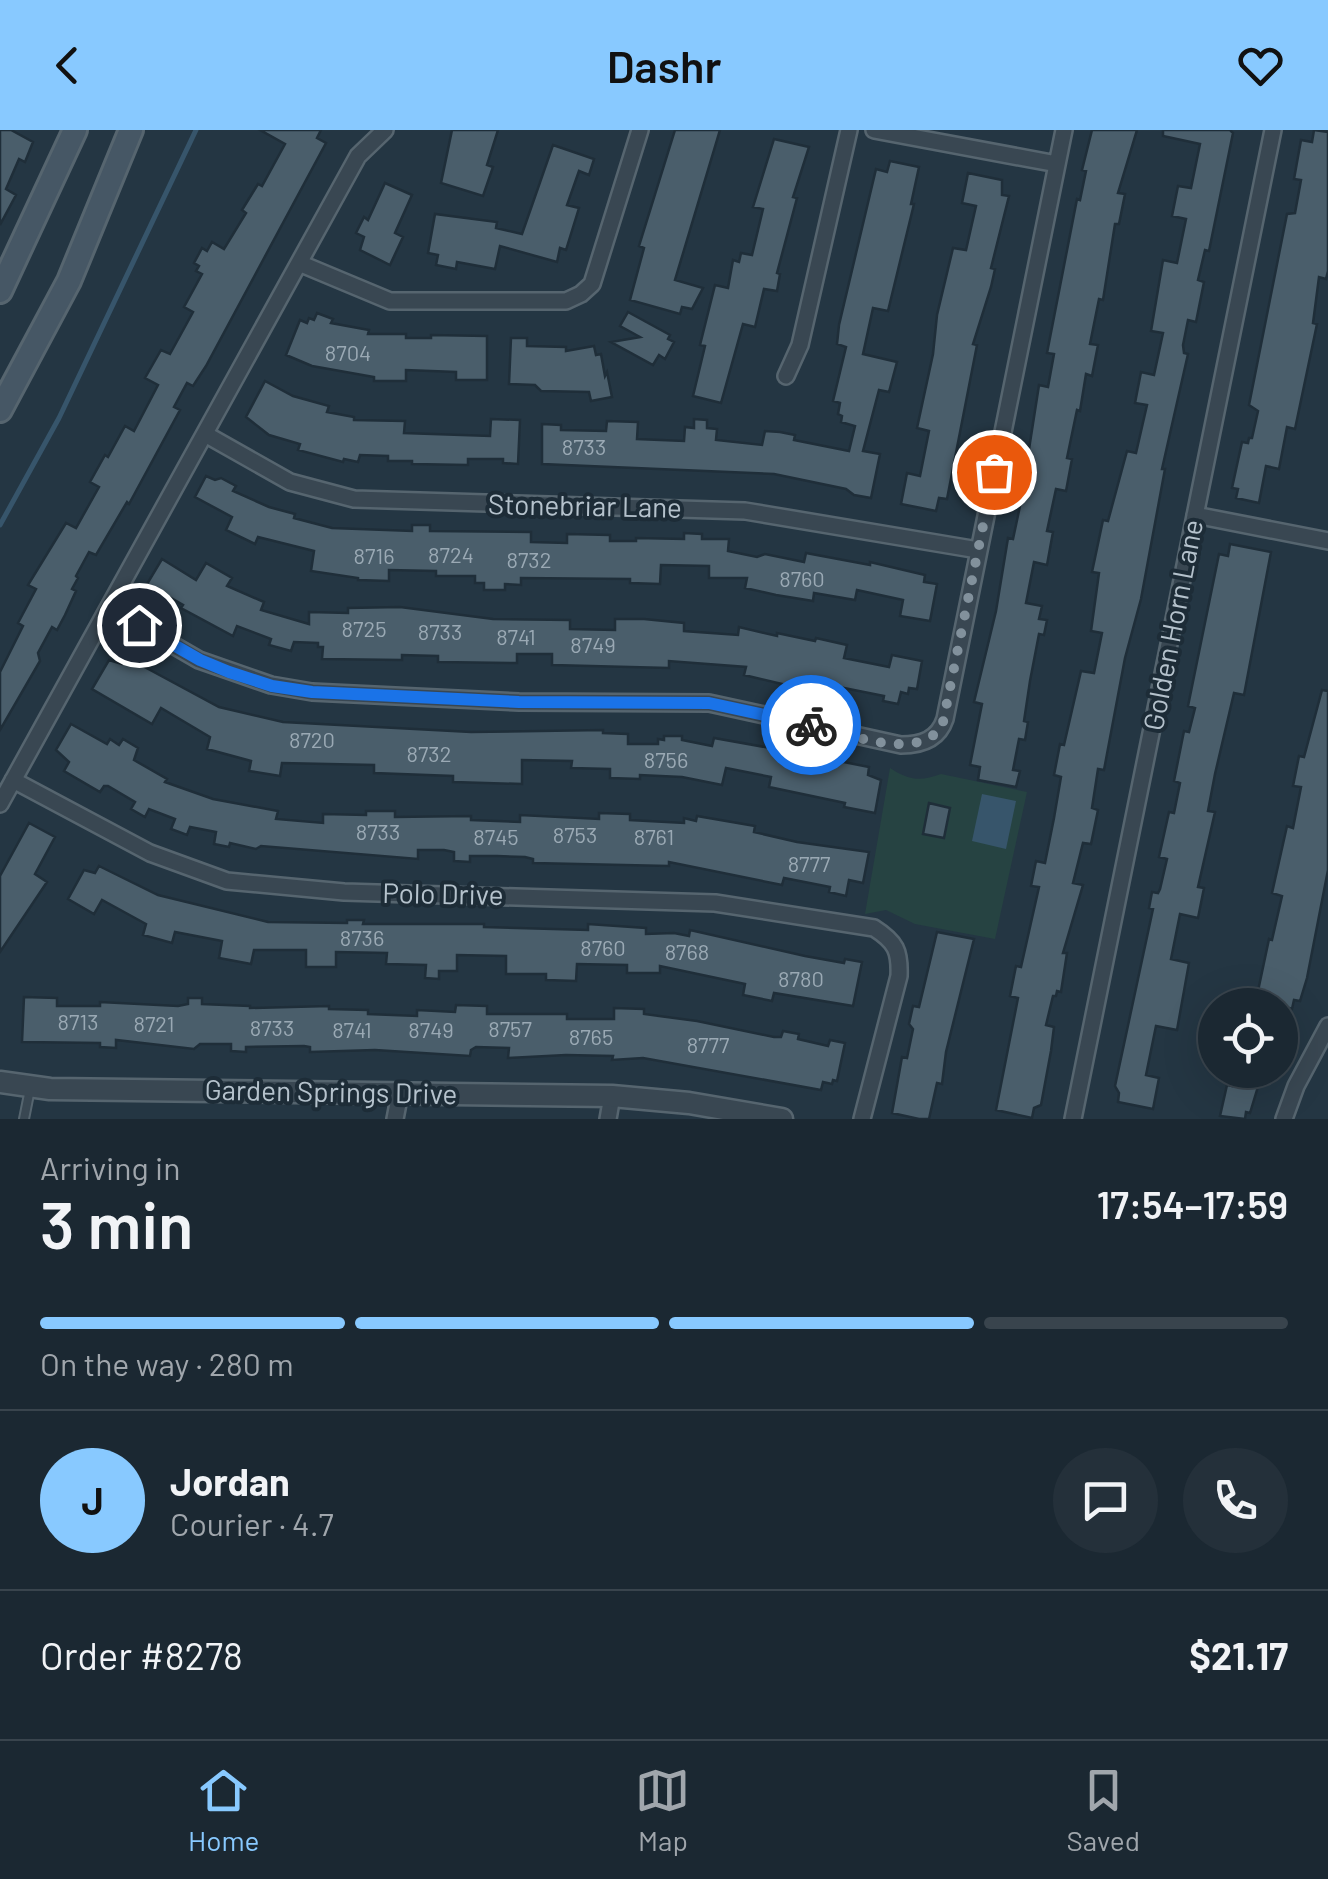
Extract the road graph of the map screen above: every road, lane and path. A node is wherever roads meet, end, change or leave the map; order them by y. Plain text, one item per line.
1 (75, 130) edge
2 (132, 130) edge
3 (386, 130) edge
4 (640, 130) edge
5 (849, 130) edge
6 (874, 130) edge
7 (1064, 130) edge
8 (1272, 130) edge
9 (1057, 164) junction
10 (299, 263) junction
11 (0, 291) edge
12 (786, 376) dead end
13 (0, 410) edge
14 (205, 434) junction
15 (1195, 516) junction
16 (1328, 541) edge
17 (978, 550) junction
18 (109, 608) junction
19 (13, 780) junction
20 (0, 804) edge
21 (1328, 1026) edge
22 (0, 1082) edge
23 (30, 1086) junction
24 (400, 1092) junction
25 (612, 1096) junction
26 (24, 1119) edge
27 (395, 1119) edge
28 (608, 1119) edge
29 (782, 1119) edge
30 (862, 1119) edge
31 (1073, 1119) edge
32 (1284, 1119) edge

1 - 11 main road
2 - 13 main road
3 - 10 street
4 - 10 street
5 - 12 street
6 - 9 street
7 - 9 street
8 - 15 street, Golden Horn Lane
9 - 17 street
10 - 14 street
14 - 17 street, Stonebriar Lane
14 - 18 street
15 - 16 street
15 - 31 street, Golden Horn Lane
17 - 18 street
18 - 19 street
19 - 20 street
19 - 30 street, Polo Drive
21 - 32 street
22 - 23 street, Garden Springs Drive
23 - 24 street, Garden Springs Drive
23 - 26 lane
24 - 25 street, Garden Springs Drive
24 - 27 street
25 - 28 street
25 - 29 street, Garden Springs Drive

